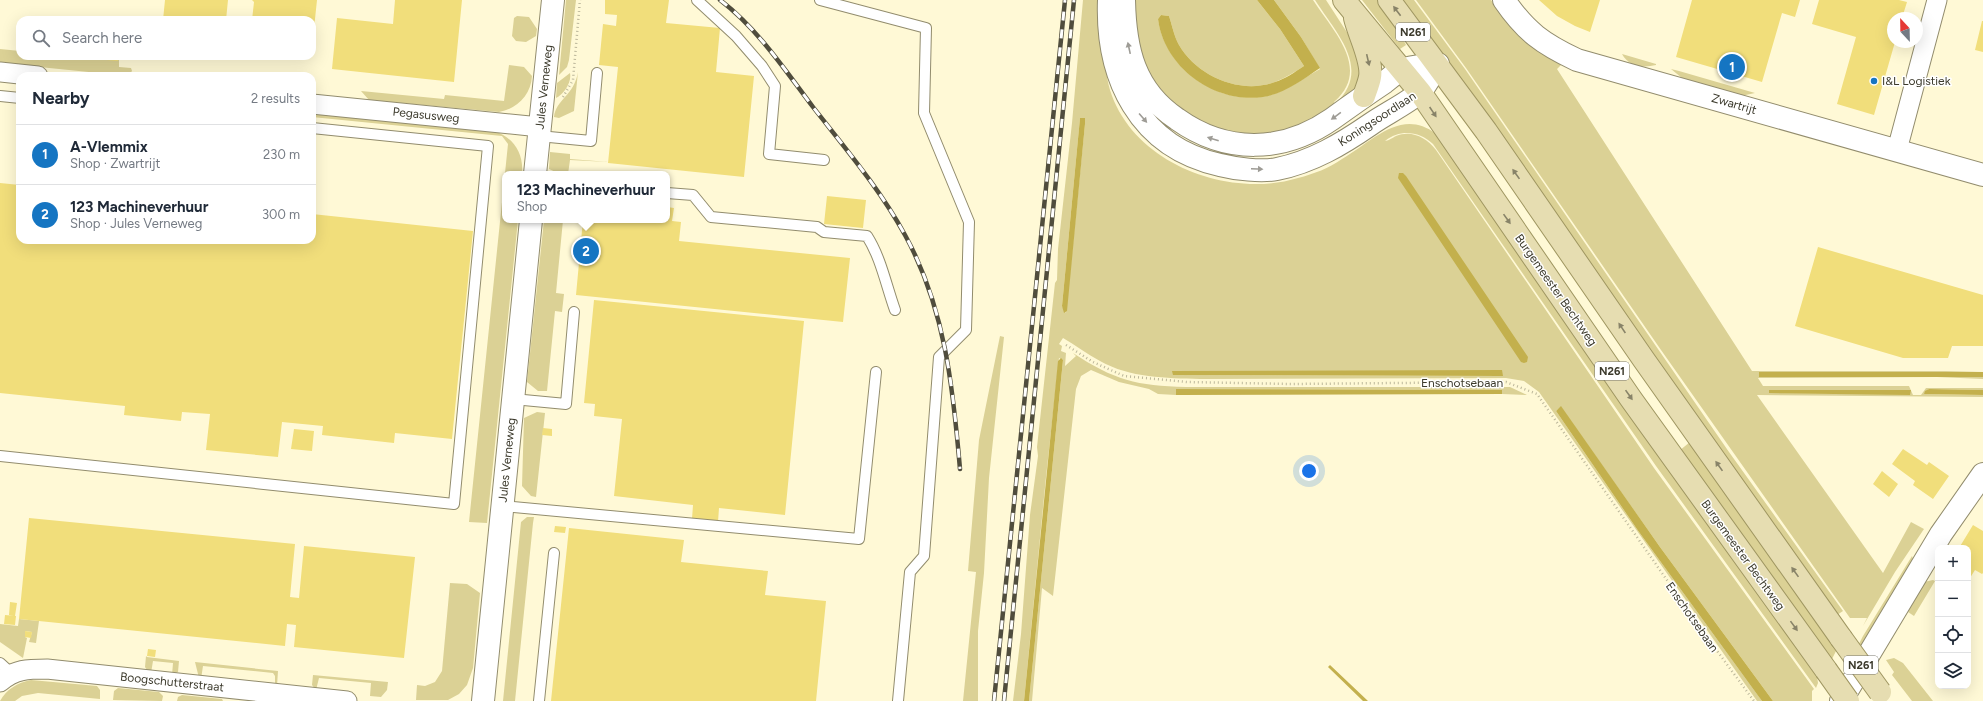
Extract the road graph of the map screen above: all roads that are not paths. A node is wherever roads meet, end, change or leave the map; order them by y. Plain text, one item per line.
1 (553, 0) edge
2 (697, 0) edge
3 (820, 0) edge
4 (1109, 0) edge
5 (1124, 0) edge
6 (1389, 0) edge
7 (1504, 0) edge
8 (1937, 0) edge
9 (1348, 5) edge
10 (1438, 64) junction
11 (1402, 69) junction
12 (0, 72) edge
13 (597, 73) dead end
14 (16, 74) edge
15 (1420, 92) junction
16 (0, 96) edge
17 (1364, 96) junction
18 (16, 98) edge
19 (316, 104) edge
20 (540, 126) junction
21 (316, 128) edge
22 (1898, 150) junction
23 (824, 160) dead end
24 (535, 171) edge
25 (1983, 175) edge
26 (670, 192) edge
27 (531, 223) edge
28 (895, 310) dead end
29 (574, 312) dead end
30 (876, 372) dead end
31 (513, 399) junction
32 (0, 456) edge
33 (1983, 474) edge
34 (502, 506) junction
35 (554, 553) dead end
36 (4, 673) edge
37 (1884, 697) edge
38 (347, 701) edge
39 (483, 701) edge
40 (539, 701) edge
41 (898, 701) edge
42 (1841, 701) edge
43 (1848, 701) edge

1 - 20 street, Jules Verneweg
2 - 23 lane
3 - 41 lane
4 -> 15 street, Koningsoordlaan
17 -> 5 street, Koningsoordlaan
10 -> 6 main road, N261
7 - 22 street, Zwartrijt
8 - 22 street
9 - 11 main road, Burgemeester Bechtweg / N261
9 -> 17 main road
10 - 11 street, Koningsoordlaan
10 - 15 street, Koningsoordlaan
37 -> 10 main road, N261, bridge
11 - 15 main road, Burgemeester Bechtweg / N261
11 - 17 street, Koningsoordlaan
12 - 14 street
13 - 20 lane
15 -> 43 main road, Burgemeester Bechtweg / N261, bridge
16 - 18 lane
19 - 20 street, Pegasusweg
20 - 24 street, Jules Verneweg
21 - 32 lane
22 - 25 street, Zwartrijt
26 - 28 lane
27 - 31 street, Jules Verneweg
29 - 31 lane
30 - 34 lane
31 - 34 street, Jules Verneweg
33 - 42 street
34 - 39 street, Jules Verneweg
35 - 40 lane
36 - 38 street, Boogschutterstraat

